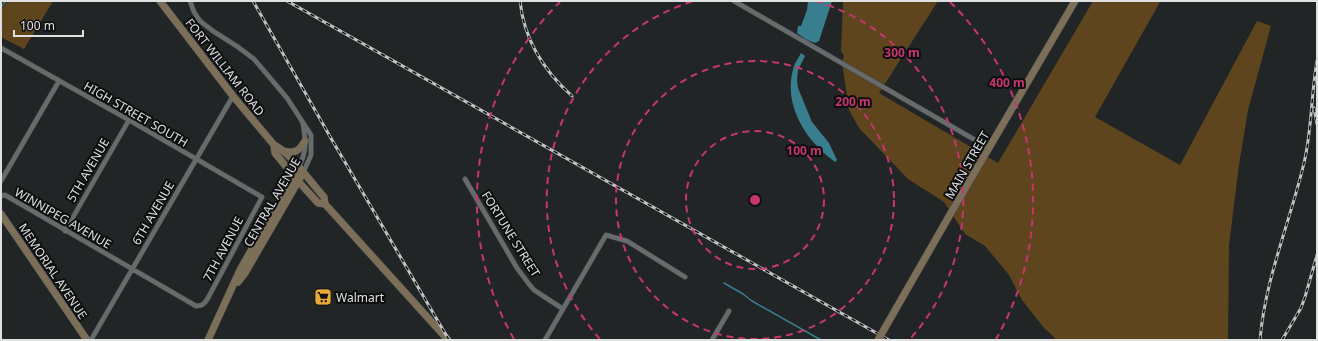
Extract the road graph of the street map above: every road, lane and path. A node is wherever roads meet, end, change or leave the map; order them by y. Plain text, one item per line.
1 (160, 1) edge
2 (190, 1) edge
3 (734, 1) edge
4 (1075, 1) edge
5 (1, 48) edge
6 (59, 81) junction
7 (232, 96) junction
8 (129, 120) junction
9 (303, 123) junction
10 (305, 141) junction
11 (274, 145) junction
12 (989, 148) junction
13 (282, 151) junction
14 (196, 160) junction
15 (301, 171) junction
16 (296, 178) junction
17 (465, 179) dead end
18 (1, 182) edge
19 (1, 196) edge
20 (262, 197) joint
21 (325, 204) junction
22 (1, 214) edge
23 (66, 231) junction
24 (132, 268) junction
25 (685, 278) dead end
26 (198, 306) joint
27 (564, 309) junction
28 (729, 311) dead end
29 (87, 340) edge
30 (91, 340) edge
31 (208, 340) edge
32 (448, 340) edge
33 (545, 340) edge
34 (712, 340) edge
35 (878, 340) edge

1 - 7 main road, FORT WILLIAM ROAD
2 - 9 street, CENTRAL AVENUE
3 - 12 street
4 - 12 main road, MAIN STREET
5 - 6 street, HIGH STREET SOUTH
6 - 8 street, HIGH STREET SOUTH
6 - 18 street
7 - 11 main road, FORT WILLIAM ROAD
7 - 14 street, 6TH AVENUE
8 - 14 street, HIGH STREET SOUTH
8 - 23 street, 5TH AVENUE
9 - 10 street, CENTRAL AVENUE
9 - 15 street, CENTRAL AVENUE
10 - 13 main road
10 - 15 street, CENTRAL AVENUE
11 - 13 main road, FORT WILLIAM ROAD
11 - 16 main road, FORT WILLIAM ROAD
12 - 35 main road, MAIN STREET, bridge
13 - 15 main road, FORT WILLIAM ROAD
14 - 20 street, HIGH STREET SOUTH
14 - 24 street, 6TH AVENUE
15 - 16 main road, CENTRAL AVENUE
15 - 21 main road, FORT WILLIAM ROAD
16 - 21 main road, FORT WILLIAM ROAD
16 - 31 main road, CENTRAL AVENUE
17 - 27 street, FORTUNE STREET
19 - 23 street, WINNIPEG AVENUE
20 - 26 street, 7TH AVENUE
21 - 32 main road, FORT WILLIAM ROAD
22 - 29 main road, MEMORIAL AVENUE
23 - 24 street, WINNIPEG AVENUE
24 - 26 street, WINNIPEG AVENUE
24 - 30 street, 6TH AVENUE
25 - 27 street
27 - 33 street
28 - 34 street

